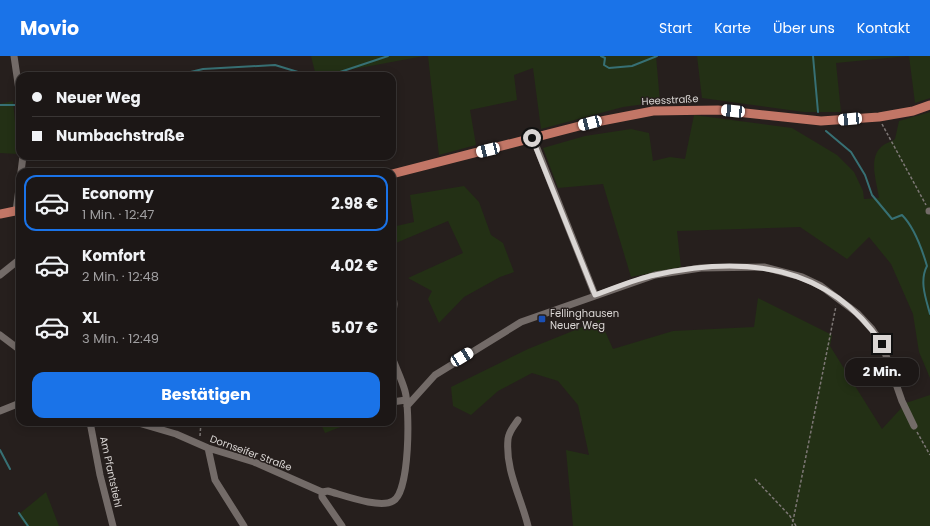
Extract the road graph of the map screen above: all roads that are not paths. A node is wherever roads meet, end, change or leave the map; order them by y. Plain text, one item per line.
1 (14, 56) edge
2 (16, 72) edge
3 (930, 106) edge
4 (532, 138) junction
5 (396, 173) edge
6 (16, 211) edge
7 (0, 214) edge
8 (16, 262) edge
9 (0, 275) edge
10 (595, 295) junction
11 (0, 335) edge
12 (16, 347) edge
13 (396, 368) edge
14 (396, 402) edge
15 (407, 403) junction
16 (16, 405) edge
17 (0, 411) edge
18 (518, 420) dead end
19 (91, 426) edge
20 (148, 426) edge
21 (914, 426) road end
22 (208, 448) junction
23 (322, 492) junction
24 (113, 526) edge
25 (244, 526) edge
26 (342, 526) edge
27 (528, 526) edge

1 - 2 street
3 - 4 main road, Heesstraße
4 - 5 main road, Heesstraße
4 - 10 street
6 - 7 main road
8 - 9 street
10 - 15 street
10 - 21 street
11 - 12 street
13 - 15 street
14 - 15 street
15 - 23 street, Dornseifer Straße
16 - 17 street
18 - 27 street
19 - 24 street, Am Pfantstiehl
20 - 22 street, Dornseifer Straße
22 - 23 street, Dornseifer Straße
22 - 25 street
23 - 26 street

